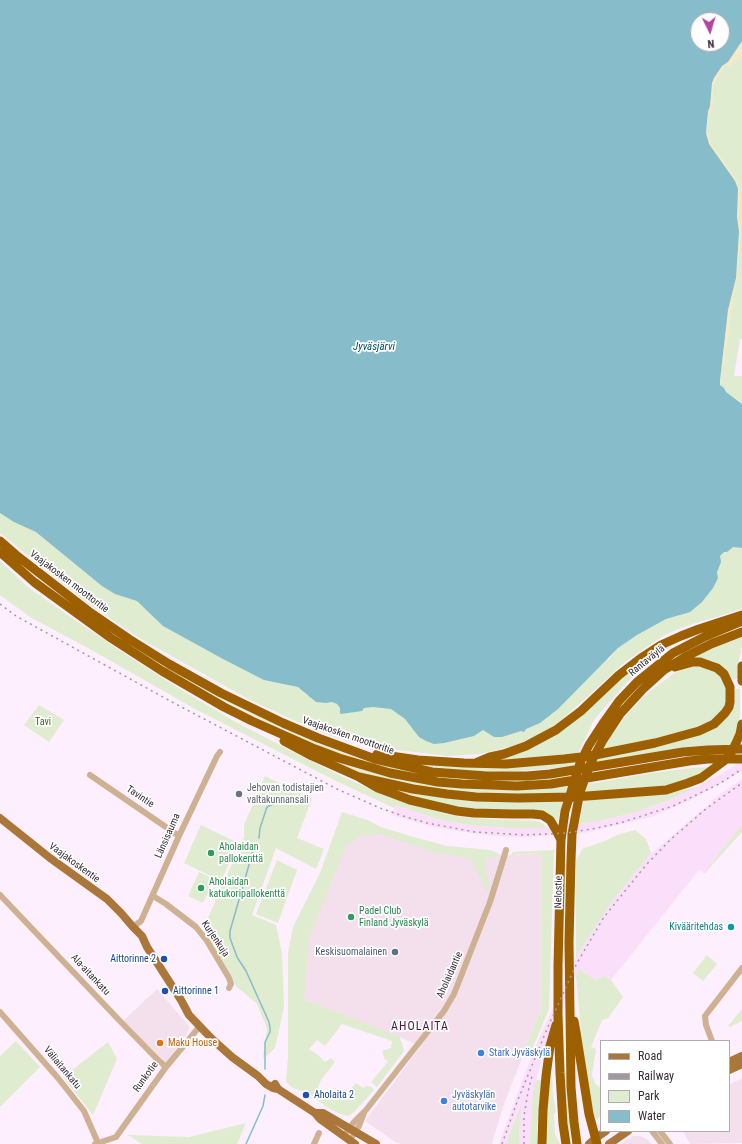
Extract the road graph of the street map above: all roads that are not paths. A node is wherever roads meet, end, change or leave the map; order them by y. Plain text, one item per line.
1 (0, 541) edge
2 (0, 552) edge
3 (742, 615) edge
4 (742, 621) edge
5 (742, 632) edge
6 (742, 666) edge
7 (664, 670) junction
8 (742, 681) edge
9 (252, 721) junction
10 (742, 724) edge
11 (589, 745) joint
12 (742, 749) edge
13 (353, 751) junction
14 (220, 752) dead end
15 (742, 759) edge
16 (476, 763) junction
17 (90, 775) dead end
18 (359, 777) junction
19 (0, 818) edge
20 (179, 836) junction
21 (561, 840) junction
22 (506, 850) dead end
23 (0, 895) edge
24 (153, 896) junction
25 (133, 927) junction
26 (742, 968) edge
27 (229, 988) dead end
28 (0, 1012) edge
29 (570, 1012) junction
30 (558, 1016) junction
31 (200, 1026) junction
32 (712, 1040) edge
33 (742, 1056) edge
34 (730, 1062) edge
35 (742, 1064) edge
36 (166, 1067) junction
37 (730, 1070) edge
38 (316, 1113) junction
39 (352, 1130) junction
40 (605, 1132) edge
41 (627, 1132) edge
42 (653, 1132) edge
43 (661, 1132) edge
44 (319, 1133) dead end
45 (116, 1137) junction
46 (350, 1140) edge
47 (594, 1142) edge
48 (97, 1143) edge
49 (542, 1143) edge
50 (118, 1144) edge
51 (314, 1144) edge
52 (376, 1144) edge
53 (566, 1144) edge
54 (577, 1144) edge
55 (609, 1144) edge
56 (662, 1144) edge
57 (670, 1144) edge

1 - 13 highway, Vaajakosken moottoritie
2 - 9 highway, Vaajakosken moottoritie
3 - 16 highway
4 - 11 highway, Rantaväylä
5 - 7 highway, Rantaväylä
6 - 8 highway
7 - 16 highway
7 - 29 highway, Nelostie
9 - 15 highway, Vaajakosken moottoritie
9 - 18 highway
10 - 18 highway
11 - 21 highway, Nelostie
12 - 13 highway, Vaajakosken moottoritie
13 - 16 highway
14 - 20 street, Länsisauma
17 - 20 street, Tavintie
18 - 21 highway
19 - 25 main road, Vaajakoskentie
20 - 24 street, Länsisauma
21 - 30 highway, Nelostie
22 - 39 street, Aholaidantie
23 - 36 street, Ala-aitankatu
24 - 25 street, Länsisauma
24 - 27 street, Kurjenkuja
25 - 31 main road, Vaajakoskentie
26 - 32 street
28 - 48 street, Väliaitankatu
29 - 47 highway
29 - 54 highway, Nelostie
30 - 49 highway
30 - 53 highway, Nelostie
31 - 36 street, Runkotie
31 - 38 main road, Vaajakoskentie
33 - 34 main road
35 - 37 main road
36 - 45 street, Runkotie
38 - 39 main road, Vaajakoskentie
38 - 46 main road, Vaajakoskentie
39 - 46 street, Aholaidantie
39 - 52 main road, Vaajakoskentie
40 - 47 main road
41 - 55 main road
42 - 56 street
43 - 57 street
44 - 51 street
45 - 48 street
45 - 50 street

